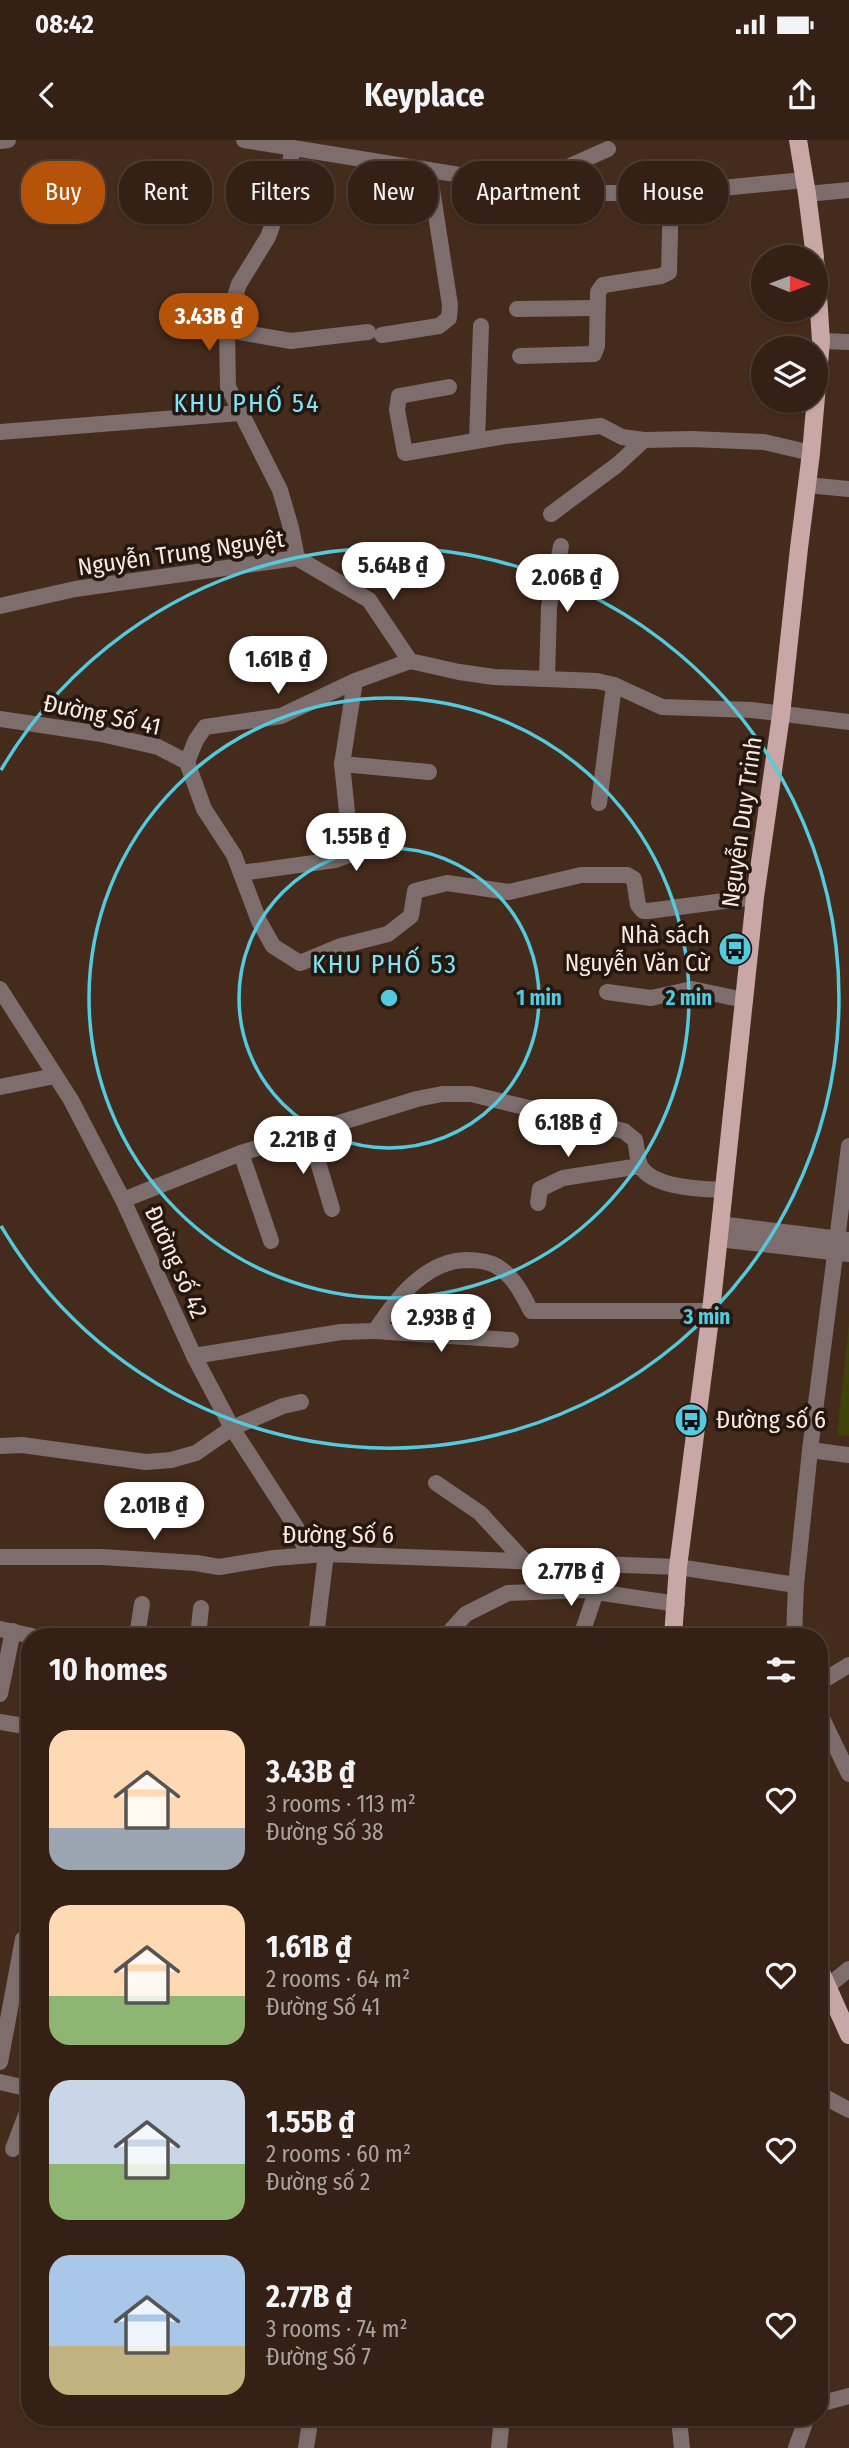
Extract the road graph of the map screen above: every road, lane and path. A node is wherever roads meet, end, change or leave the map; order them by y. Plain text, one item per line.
1 (8, 140) edge
2 (244, 140) edge
3 (798, 140) edge
4 (0, 141) edge
5 (293, 148) junction
6 (608, 149) dead end
7 (373, 161) edge
8 (581, 161) edge
9 (806, 187) junction
10 (728, 190) edge
11 (849, 190) edge
12 (437, 224) edge
13 (671, 224) edge
14 (813, 245) edge
15 (597, 308) junction
16 (517, 309) dead end
17 (481, 326) dead end
18 (227, 330) junction
19 (828, 341) edge
20 (849, 342) edge
21 (520, 356) dead end
22 (449, 387) dead end
23 (240, 413) junction
24 (815, 413) edge
25 (0, 432) edge
26 (477, 440) junction
27 (644, 440) junction
28 (811, 453) junction
29 (806, 485) junction
30 (849, 489) edge
31 (551, 514) dead end
32 (561, 546) dead end
33 (297, 558) junction
34 (0, 606) edge
35 (410, 660) junction
36 (547, 678) junction
37 (355, 681) junction
38 (614, 685) junction
39 (781, 715) junction
40 (0, 719) edge
41 (849, 722) edge
42 (187, 762) junction
43 (342, 764) junction
44 (429, 772) dead end
45 (599, 803) dead end
46 (241, 873) junction
47 (755, 897) junction
48 (0, 989) edge
49 (607, 992) dead end
50 (744, 1000) junction
51 (55, 1076) junction
52 (0, 1087) edge
53 (309, 1132) junction
54 (849, 1146) edge
55 (241, 1153) junction
56 (640, 1166) junction
57 (724, 1190) junction
58 (123, 1200) junction
59 (538, 1203) dead end
60 (332, 1209) dead end
61 (719, 1231) junction
62 (271, 1241) dead end
63 (842, 1246) edge
64 (711, 1311) junction
65 (375, 1331) junction
66 (511, 1339) dead end
67 (194, 1356) junction
68 (301, 1402) dead end
69 (232, 1428) junction
70 (0, 1446) edge
71 (810, 1450) junction
72 (849, 1455) edge
73 (436, 1483) dead end
74 (326, 1554) junction
75 (309, 1555) junction
76 (0, 1558) edge
77 (526, 1563) junction
78 (678, 1567) junction
79 (796, 1585) junction
80 (596, 1591) junction
81 (142, 1604) dead end
82 (677, 1604) junction
83 (201, 1608) dead end
84 (138, 1628) edge
85 (199, 1628) edge
86 (317, 1628) edge
87 (453, 1628) edge
88 (584, 1628) edge
89 (674, 1628) edge
90 (794, 1628) edge
91 (7, 1630) edge
92 (849, 1665) edge
93 (828, 1678) edge
94 (0, 1694) edge
95 (0, 1722) edge
96 (21, 1726) edge
97 (828, 1731) edge
98 (849, 1774) edge
99 (21, 1950) edge
100 (849, 1969) edge
101 (828, 1986) joint
102 (849, 2035) edge
103 (0, 2062) edge
104 (0, 2082) edge
105 (21, 2086) edge
106 (828, 2099) edge
107 (849, 2110) edge
108 (21, 2128) edge
109 (13, 2149) dead end
110 (849, 2396) edge
111 (828, 2402) edge
112 (309, 2426) edge
113 (501, 2426) edge
114 (680, 2426) edge
115 (804, 2426) edge
116 (306, 2448) edge
117 (499, 2448) edge
118 (682, 2448) edge
119 (796, 2448) edge

1 - 4 street
2 - 5 street
3 - 9 main road
5 - 7 street
5 - 18 street
6 - 8 street
9 - 10 street
9 - 11 street
9 - 14 main road
12 - 18 street
13 - 15 street
15 - 16 street
15 - 21 street
17 - 26 street
18 - 23 street
19 - 20 street
22 - 26 street
23 - 25 street
23 - 33 street
24 - 28 main road, Nguyễn Duy Trinh
26 - 27 street
27 - 28 street
27 - 31 street
28 - 29 main road, Nguyễn Duy Trinh
29 - 30 street
29 - 39 main road, Nguyễn Duy Trinh
32 - 36 street
33 - 34 street, Nguyễn Trung Nguyệt
33 - 35 street, Nguyễn Trung Nguyệt
35 - 36 street
35 - 37 street, Đường Số 41
36 - 38 street
37 - 42 street, Đường Số 41
37 - 43 street
38 - 39 street
38 - 45 street
39 - 41 street
39 - 47 main road, Nguyễn Duy Trinh
40 - 42 street, Đường Số 41
42 - 46 street
43 - 44 street
43 - 46 street
46 - 47 street
47 - 50 main road, Nguyễn Duy Trinh
48 - 51 street, Đường số 42
49 - 50 street
50 - 57 main road, Nguyễn Duy Trinh
51 - 52 street
51 - 58 street, Đường số 42
53 - 55 street
53 - 56 street
53 - 60 street
54 - 63 street
55 - 58 street
55 - 62 street
56 - 57 street
56 - 59 street
57 - 61 main road, Nguyễn Duy Trinh
58 - 67 street, Đường số 42
61 - 63 street
61 - 64 main road, Nguyễn Duy Trinh
63 - 71 street
64 - 65 street
64 - 78 main road, Nguyễn Duy Trinh
65 - 66 street
65 - 67 street
67 - 69 street, Đường số 42
68 - 69 street
69 - 70 street
69 - 75 street, Đường số 42
71 - 72 street
71 - 79 street
73 - 77 street
74 - 75 street, Đường Số 6
74 - 77 street, Đường Số 6
74 - 86 street
75 - 76 street, Đường Số 6
77 - 78 street, Đường Số 6
78 - 79 street, Đường Số 6
78 - 82 main road, Nguyễn Duy Trinh
79 - 90 street
80 - 82 street
80 - 87 street
80 - 88 street
81 - 84 street
82 - 89 main road, Nguyễn Duy Trinh
83 - 85 street
91 - 94 street
92 - 93 street
95 - 96 street
97 - 98 street
99 - 103 street
100 - 101 street
101 - 102 main road
104 - 105 street
106 - 107 street
108 - 109 street
110 - 111 street
112 - 116 street
113 - 117 street
114 - 118 street
115 - 119 street

